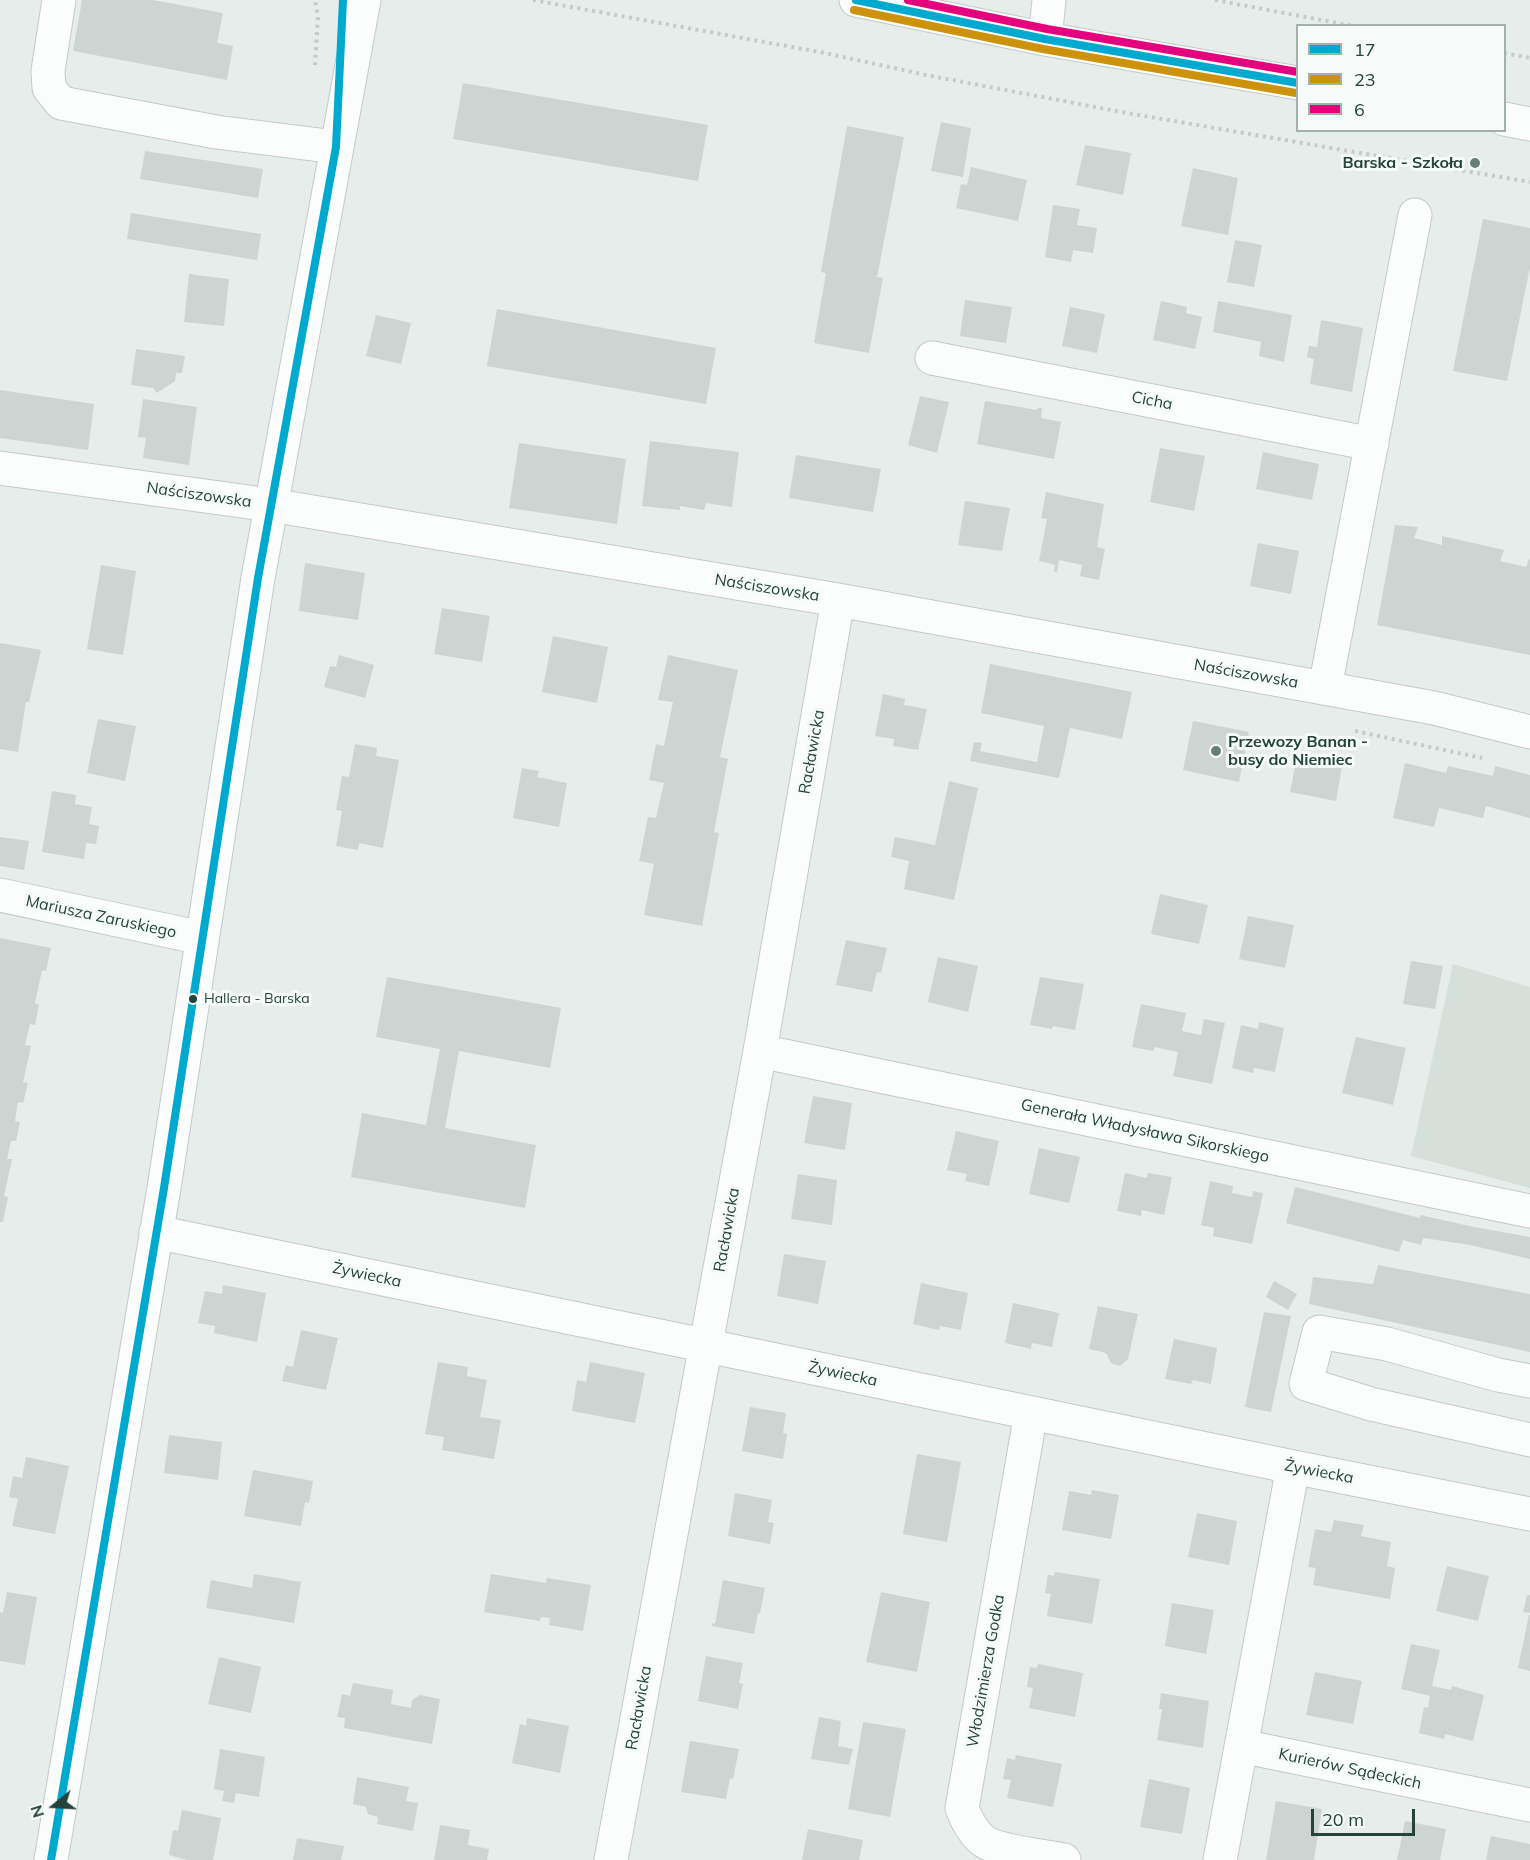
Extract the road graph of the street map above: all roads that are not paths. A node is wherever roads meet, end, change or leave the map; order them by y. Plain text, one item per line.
1 (59, 0) edge
2 (343, 0) edge
3 (364, 0) edge
4 (856, 0) edge
5 (1049, 0) edge
6 (1046, 39) junction
7 (1296, 83) edge
8 (1506, 119) edge
9 (1530, 124) edge
10 (336, 147) junction
11 (1415, 215) dead end
12 (932, 358) dead end
13 (1372, 444) junction
14 (0, 468) edge
15 (271, 505) junction
16 (838, 600) junction
17 (1325, 688) junction
18 (1530, 732) edge
19 (0, 895) edge
20 (202, 939) junction
21 (760, 1051) junction
22 (1530, 1211) edge
23 (156, 1232) junction
24 (706, 1346) junction
25 (1530, 1381) edge
26 (1031, 1413) junction
27 (1530, 1440) edge
28 (1293, 1467) junction
29 (1530, 1514) edge
30 (1241, 1746) junction
31 (1530, 1805) edge
32 (51, 1860) edge
33 (610, 1860) edge
34 (1064, 1860) edge
35 (1220, 1860) edge

1 - 10 street
2 - 10 street
3 - 10 street
4 - 6 street
5 - 6 street
6 - 7 street
8 - 9 street
10 - 15 street
11 - 13 street
12 - 13 street, Cicha
13 - 17 street
14 - 15 street, Naściszowska
15 - 16 street, Naściszowska
15 - 20 street
16 - 17 street, Naściszowska
16 - 21 street, Racławicka
17 - 18 street, Naściszowska
19 - 20 street, Mariusza Zaruskiego
20 - 23 street
21 - 22 street, Generała Władysława Sikorskiego
21 - 24 street, Racławicka
23 - 24 street, Żywiecka
23 - 32 street
24 - 26 street, Żywiecka
24 - 33 street, Racławicka
25 - 27 street
26 - 28 street, Żywiecka
26 - 34 street, Włodzimierza Godka
28 - 29 street, Żywiecka
28 - 30 street
30 - 31 street, Kurierów Sądeckich
30 - 35 street

